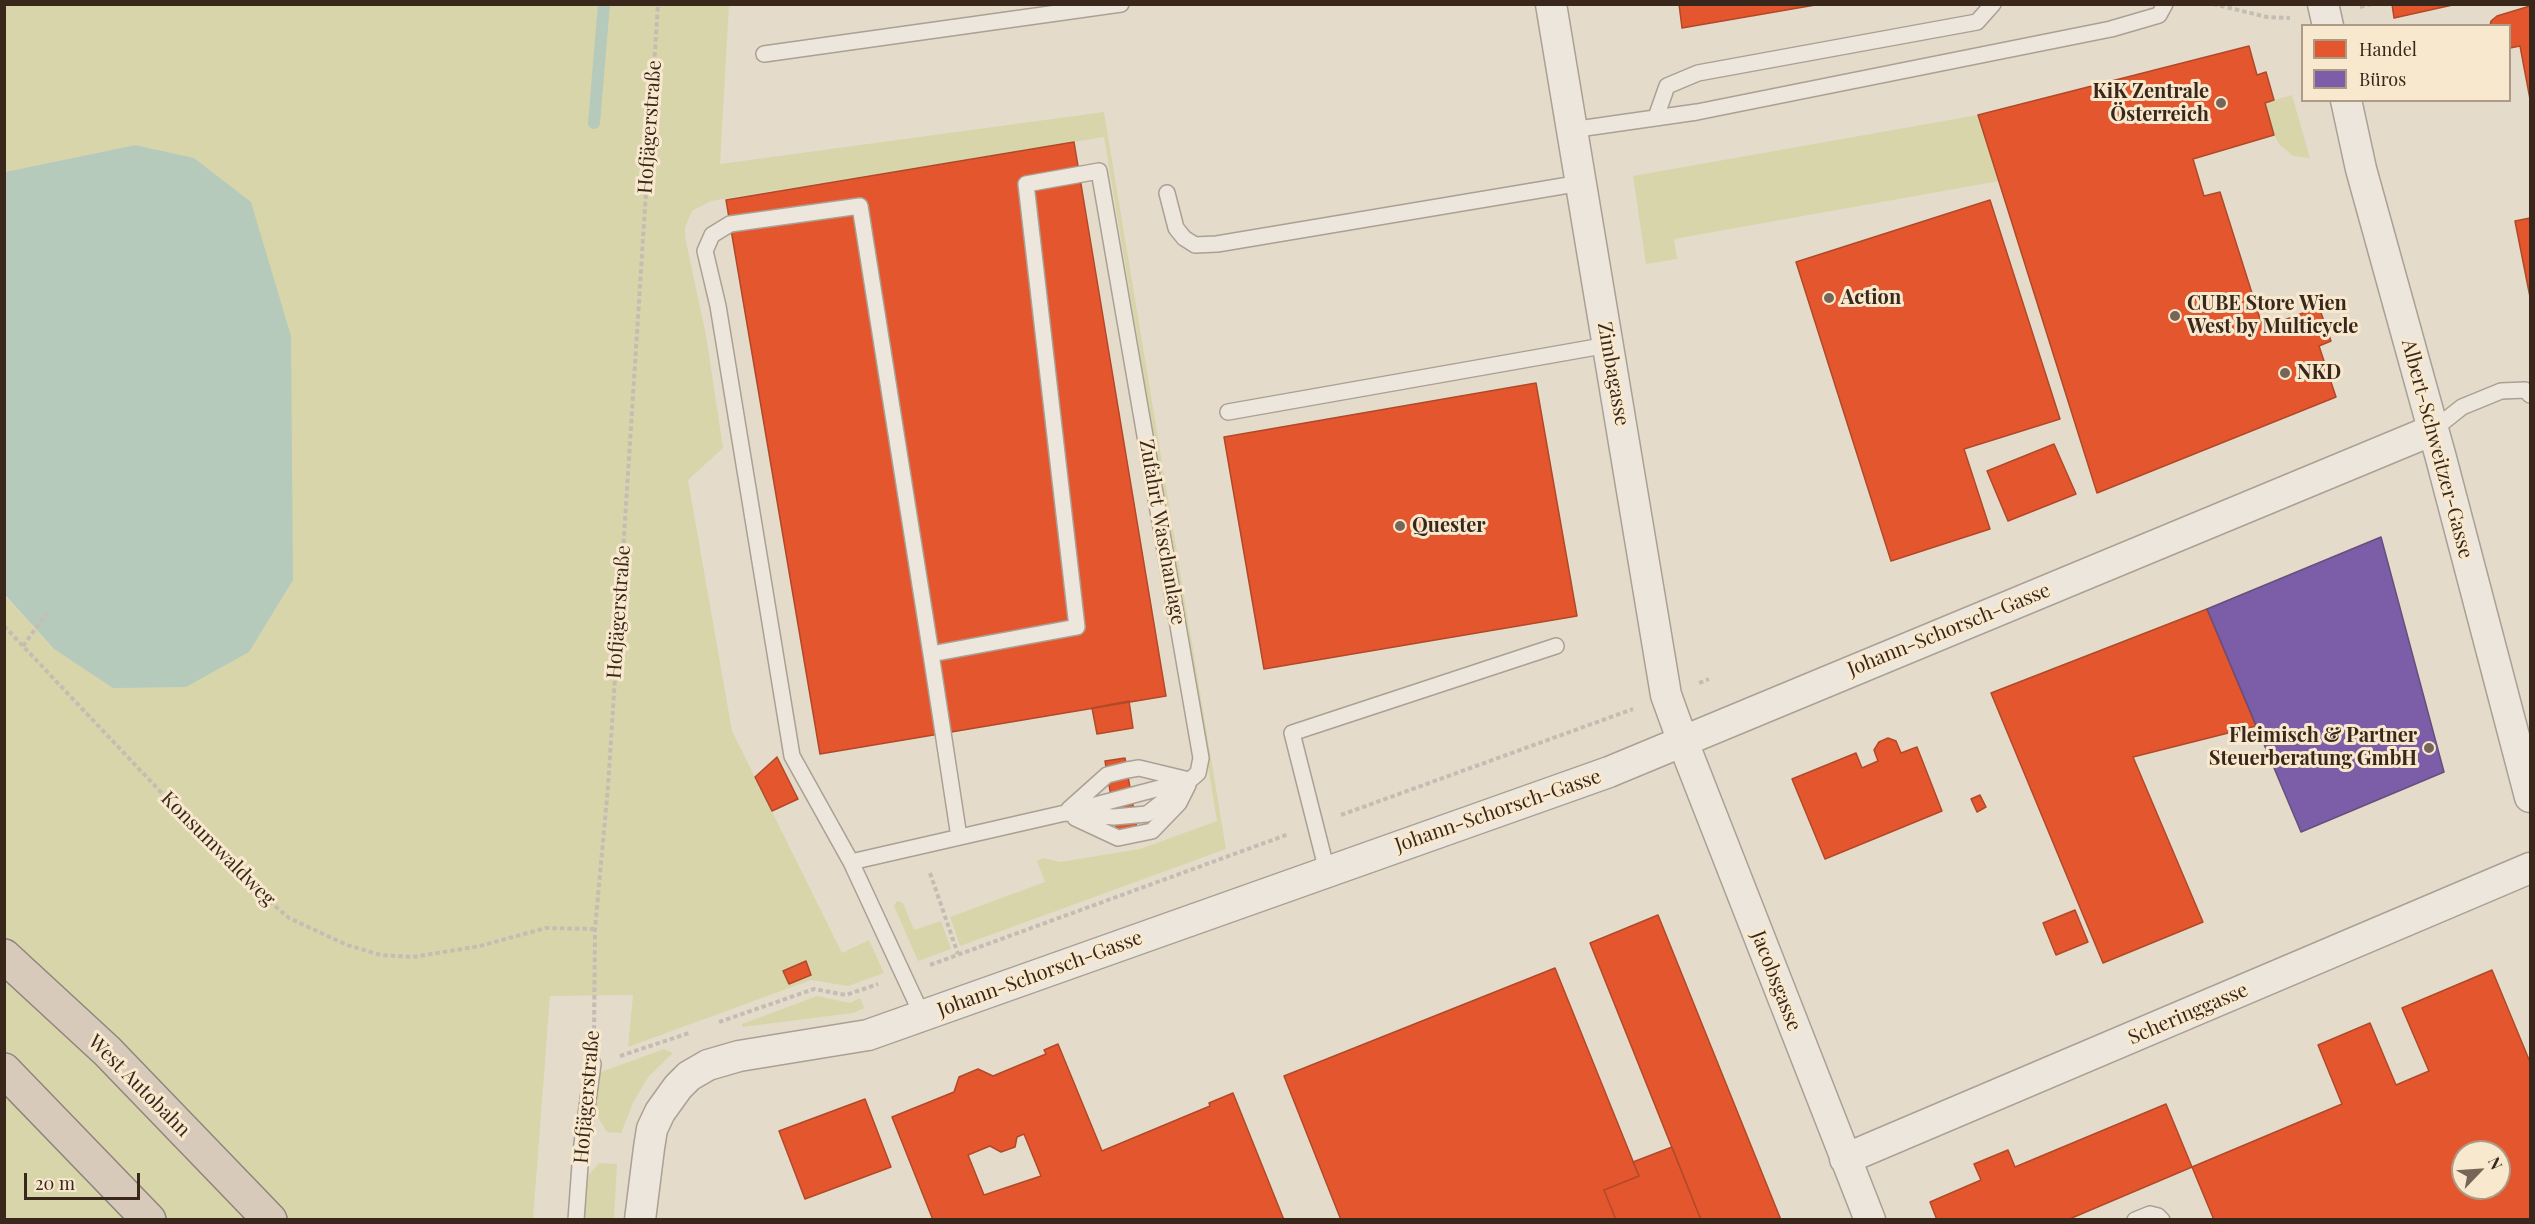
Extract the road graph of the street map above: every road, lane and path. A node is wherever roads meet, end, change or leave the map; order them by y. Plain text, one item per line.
1 (658, 4) edge
2 (1121, 4) edge
3 (1551, 4) edge
4 (1993, 4) edge
5 (2165, 4) edge
6 (2323, 4) edge
7 (2328, 24) edge
8 (764, 54) dead end
9 (2346, 102) edge
10 (1656, 117) junction
11 (1571, 130) junction
12 (1581, 183) junction
13 (1167, 193) dead end
14 (1608, 345) junction
15 (2530, 395) edge
16 (1228, 412) dead end
17 (2433, 430) junction
18 (47, 613) dead end
19 (4, 626) edge
20 (23, 646) junction
21 (1556, 646) dead end
22 (931, 654) junction
23 (1709, 679) dead end
24 (1666, 695) junction
25 (1683, 742) junction
26 (1190, 780) junction
27 (2530, 797) edge
28 (1065, 813) junction
29 (1315, 824) junction
30 (959, 837) junction
31 (920, 845) junction
32 (851, 862) junction
33 (2530, 868) edge
34 (1327, 871) junction
35 (595, 929) junction
36 (958, 954) junction
37 (4, 956) edge
38 (903, 975) junction
39 (922, 1015) junction
40 (715, 1024) dead end
41 (693, 1031) dead end
42 (593, 1064) junction
43 (4, 1070) edge
44 (1845, 1159) junction
45 (149, 1220) edge
46 (270, 1220) edge
47 (576, 1220) edge
48 (640, 1220) edge
49 (1870, 1220) edge
50 (2135, 1220) edge
51 (2162, 1220) edge

1 - 35 path, Hofjägerstraße
2 - 8 lane
3 - 11 street, Zimbagasse
4 - 10 lane
5 - 10 lane
6 - 7 street
9 - 17 street, Albert-Schweitzer-Gasse
10 - 11 lane
11 - 12 street, Zimbagasse
12 - 13 lane
12 - 14 street, Zimbagasse
14 - 16 lane
14 - 24 street, Zimbagasse
15 - 17 lane
17 - 25 street, Johann-Schorsch-Gasse
17 - 27 street, Albert-Schweitzer-Gasse
18 - 20 path
19 - 20 path, Konsumwaldweg
20 - 35 path, Konsumwaldweg
21 - 29 lane
22 - 26 lane, Zufahrt Waschanlage
22 - 30 lane
22 - 32 lane
23 - 24 path
24 - 25 street, Zimbagasse
24 - 29 path
25 - 34 street, Johann-Schorsch-Gasse
25 - 44 street, Jacobsgasse
26 - 28 lane
26 - 28 lane
26 - 28 lane
28 - 30 lane
29 - 34 lane
29 - 36 path
30 - 31 lane
31 - 32 lane
31 - 36 path
32 - 38 lane
33 - 44 street, Scheringgasse
34 - 39 street, Johann-Schorsch-Gasse
35 - 42 path, Hofjägerstraße
36 - 38 path
37 - 46 highway, West Autobahn
38 - 39 lane
38 - 40 path
39 - 48 street, Johann-Schorsch-Gasse
41 - 42 path
42 - 47 lane, Hofjägerstraße
43 - 45 highway
44 - 49 street, Jacobsgasse
50 - 51 lane

